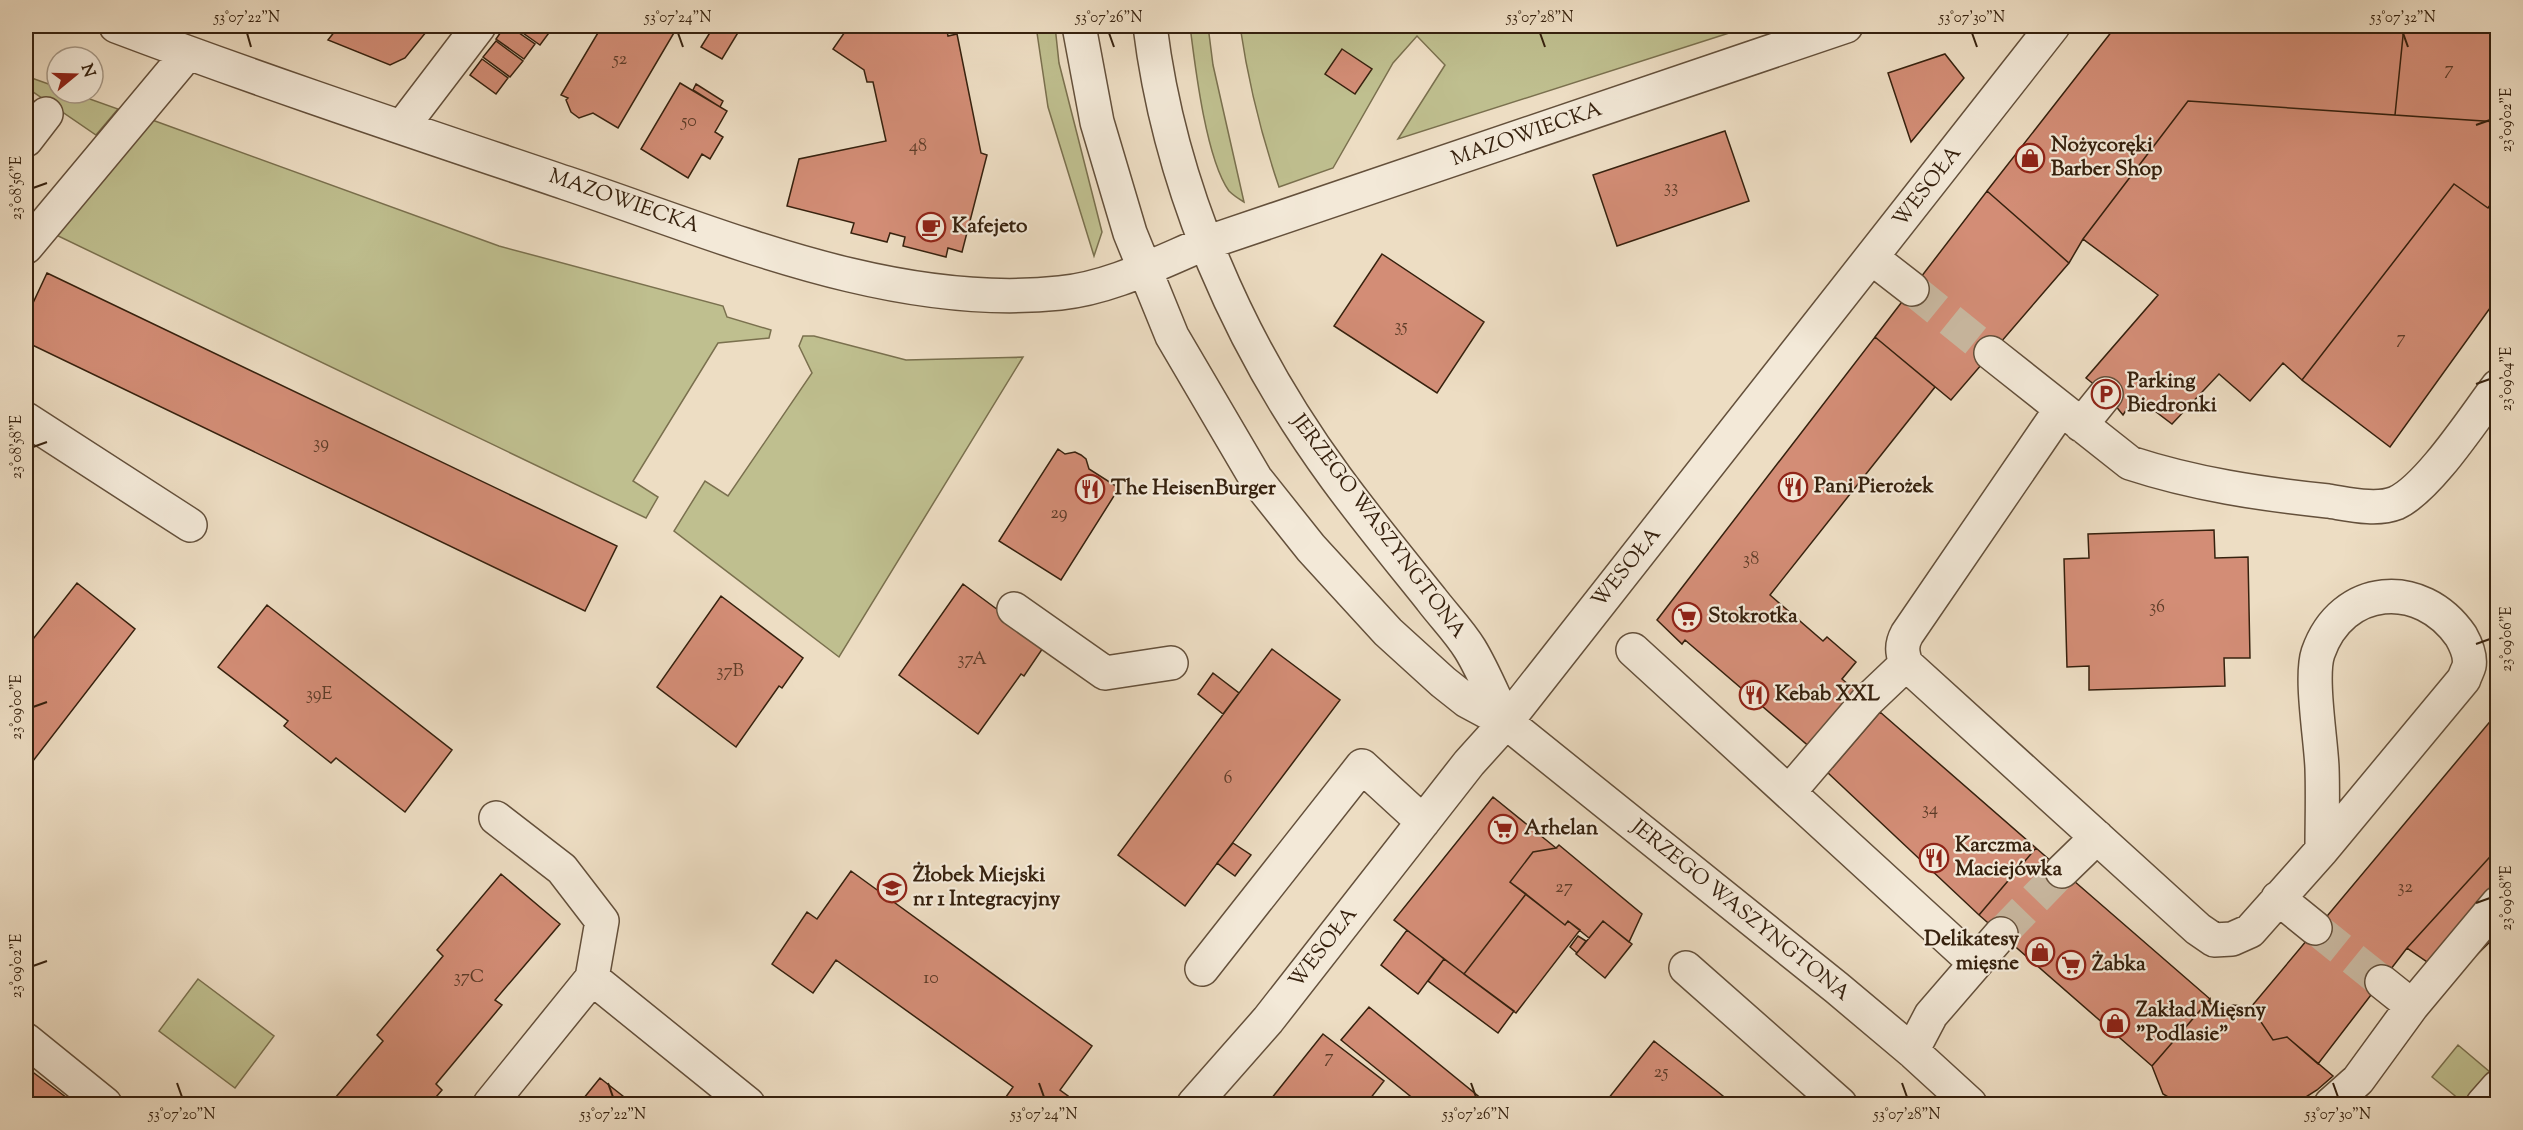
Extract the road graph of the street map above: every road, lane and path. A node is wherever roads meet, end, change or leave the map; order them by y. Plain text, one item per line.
1 (116, 26) edge
2 (479, 26) edge
3 (1079, 26) edge
4 (1150, 26) edge
5 (1846, 26) edge
6 (2041, 29) edge
7 (188, 53) junction
8 (46, 114) dead end
9 (402, 127) junction
10 (26, 140) edge
11 (1206, 243) junction
12 (26, 247) edge
13 (1872, 258) junction
14 (1145, 269) junction
15 (1912, 289) tunnel mouth
16 (1991, 353) tunnel mouth
17 (2498, 386) edge
18 (2106, 394) dead end
19 (2071, 417) junction
20 (26, 418) edge
21 (190, 525) dead end
22 (1014, 609) dead end
23 (1633, 650) dead end
24 (1171, 663) dead end
25 (1906, 663) junction
26 (1506, 722) junction
27 (1789, 792) junction
28 (496, 818) dead end
29 (1423, 822) junction
30 (2097, 837) junction
31 (2322, 850) junction
32 (2062, 871) tunnel mouth
33 (2278, 898) junction
34 (2498, 903) edge
35 (2315, 928) tunnel mouth
36 (2001, 934) tunnel mouth
37 (1974, 962) junction
38 (1686, 968) dead end
39 (1202, 969) dead end
40 (592, 978) junction
41 (2382, 982) tunnel mouth
42 (2412, 1006) junction
43 (26, 1040) edge
44 (1912, 1051) junction
45 (2498, 1087) edge
46 (105, 1104) edge
47 (490, 1104) edge
48 (748, 1104) edge
49 (1194, 1104) edge
50 (1840, 1104) edge
51 (1970, 1104) edge
52 (2331, 1104) edge
53 (2483, 1104) edge

1 - 7 street, MAZOWIECKA
2 - 9 street
3 - 14 street, JERZEGO WASZYNGTONA
4 - 11 street, JERZEGO WASZYNGTONA
5 - 11 street, MAZOWIECKA
6 - 13 street, WESOŁA
7 - 9 street, MAZOWIECKA
7 - 12 street
8 - 10 street
9 - 14 street, MAZOWIECKA
11 - 14 street, MAZOWIECKA
11 - 26 street, JERZEGO WASZYNGTONA
13 - 15 street
13 - 26 street, WESOŁA
14 - 26 street, JERZEGO WASZYNGTONA
16 - 19 street
17 - 19 street
18 - 19 street
19 - 25 street
20 - 21 street
22 - 24 street
23 - 27 street
25 - 27 street
25 - 30 street
26 - 29 street, WESOŁA
26 - 44 street, JERZEGO WASZYNGTONA
27 - 37 street
28 - 40 street
29 - 39 street
29 - 49 street, WESOŁA
30 - 32 street
30 - 33 street
31 - 31 street
31 - 33 street
33 - 35 street
34 - 42 street
36 - 37 street
37 - 44 street
38 - 50 street
40 - 47 street
40 - 48 street
41 - 42 street
42 - 52 street
43 - 46 street
44 - 51 street, JERZEGO WASZYNGTONA
45 - 53 street

